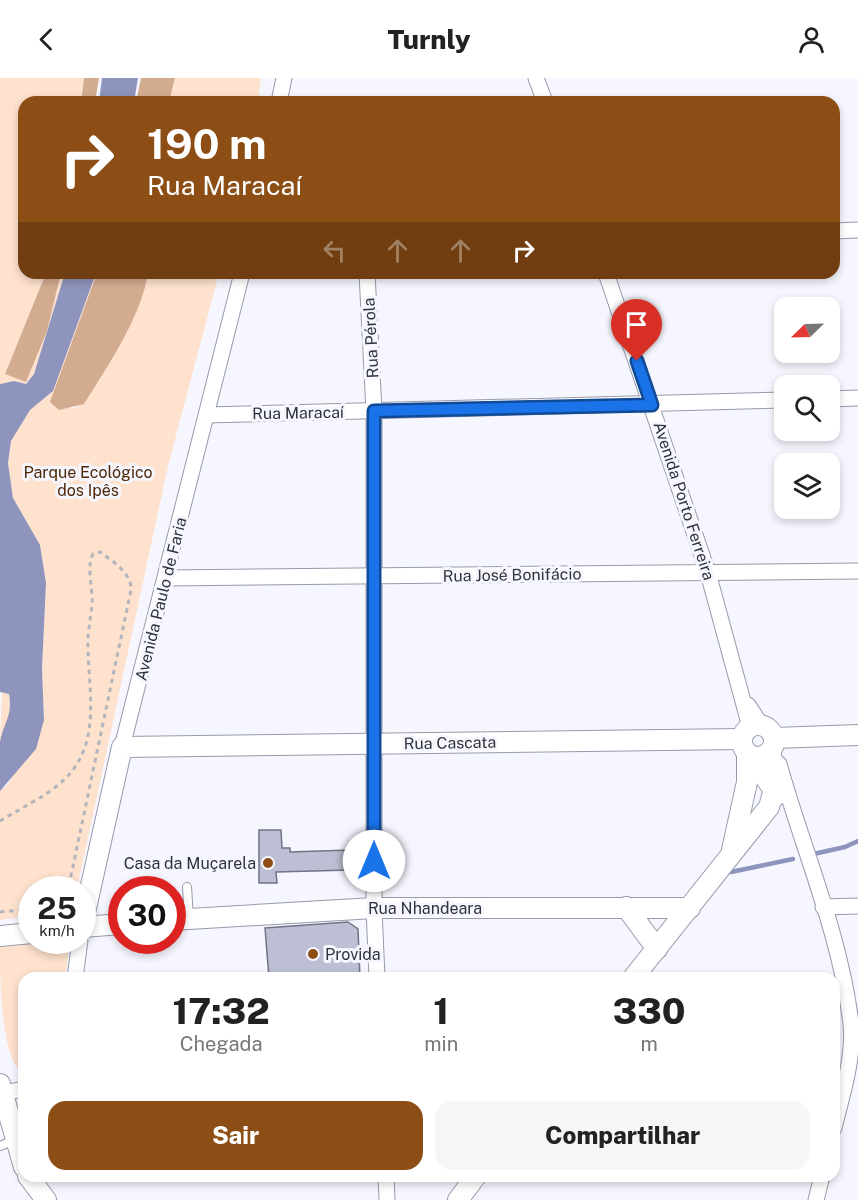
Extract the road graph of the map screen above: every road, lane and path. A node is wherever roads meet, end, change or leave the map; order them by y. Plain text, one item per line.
1 (284, 78) edge
2 (536, 78) edge
3 (280, 96) edge
4 (543, 96) edge
5 (858, 230) edge
6 (840, 231) edge
7 (241, 279) edge
8 (367, 279) edge
9 (608, 279) edge
10 (858, 398) edge
11 (840, 399) edge
12 (774, 400) edge
13 (652, 405) junction
14 (374, 411) junction
15 (207, 415) junction
16 (858, 571) edge
17 (708, 573) junction
18 (374, 577) junction
19 (167, 578) junction
20 (858, 735) edge
21 (758, 741) junction
22 (375, 745) junction
23 (122, 747) junction
24 (774, 793) junction
25 (0, 821) edge
26 (795, 822) junction
27 (731, 856) junction
28 (71, 876) edge
29 (93, 876) edge
30 (187, 887) dead end
31 (186, 892) edge
32 (858, 906) edge
33 (626, 907) junction
34 (823, 907) junction
35 (374, 908) junction
36 (690, 908) junction
37 (18, 910) edge
38 (0, 912) edge
39 (186, 919) edge
40 (18, 934) edge
41 (0, 936) edge
42 (657, 949) junction
43 (78, 954) edge
44 (76, 972) edge
45 (377, 972) edge
46 (638, 972) edge
47 (847, 1070) edge
48 (1, 1088) edge
49 (18, 1089) edge
50 (840, 1101) edge
51 (8, 1142) edge
52 (18, 1158) edge
53 (32, 1182) edge
54 (386, 1182) edge
55 (472, 1182) edge
56 (820, 1182) edge
57 (46, 1200) edge
58 (387, 1200) edge
59 (458, 1200) edge
60 (816, 1200) edge

1 - 3 street
2 - 4 street
5 - 6 street
7 - 15 street, Avenida Paulo de Faria
8 - 14 street, Rua Pérola
9 - 13 street, Avenida Porto Ferreira
10 - 11 street
12 - 13 street, Rua Maracaí
13 - 14 street, Rua Maracaí
13 - 17 street, Avenida Porto Ferreira
14 - 15 street, Rua Maracaí
14 - 18 street, Rua Pérola
15 - 19 street, Avenida Paulo de Faria
16 - 17 street, Rua José Bonifácio
17 - 18 street, Rua José Bonifácio
17 - 21 street, Avenida Porto Ferreira
18 - 19 street, Rua José Bonifácio
18 - 22 street, Rua Pérola
19 - 23 street, Avenida Paulo de Faria
20 - 21 street, Rua Cascata
21 - 22 street, Rua Cascata
21 - 24 street
21 - 26 street, Avenida Porto Ferreira
21 - 27 street
22 - 23 street, Rua Cascata
22 - 35 street, Rua Pérola
23 - 29 street, Avenida Paulo de Faria
24 - 26 street, Avenida Porto Ferreira
24 - 27 street
25 - 28 path
26 - 34 street, Avenida Porto Ferreira
27 - 36 street
30 - 31 lane
32 - 34 street
33 - 35 street, Rua Nhandeara
33 - 36 street, Rua Nhandeara
33 - 42 street
34 - 47 street, Avenida Porto Ferreira
35 - 39 street, Rua Nhandeara
35 - 45 street, Rua Pérola
36 - 42 street
37 - 38 path
40 - 41 street
42 - 46 street
43 - 44 street
47 - 50 street, Avenida Porto Ferreira
48 - 49 street
48 - 51 street
51 - 52 street
53 - 57 street
54 - 58 street
55 - 59 street
56 - 60 street

